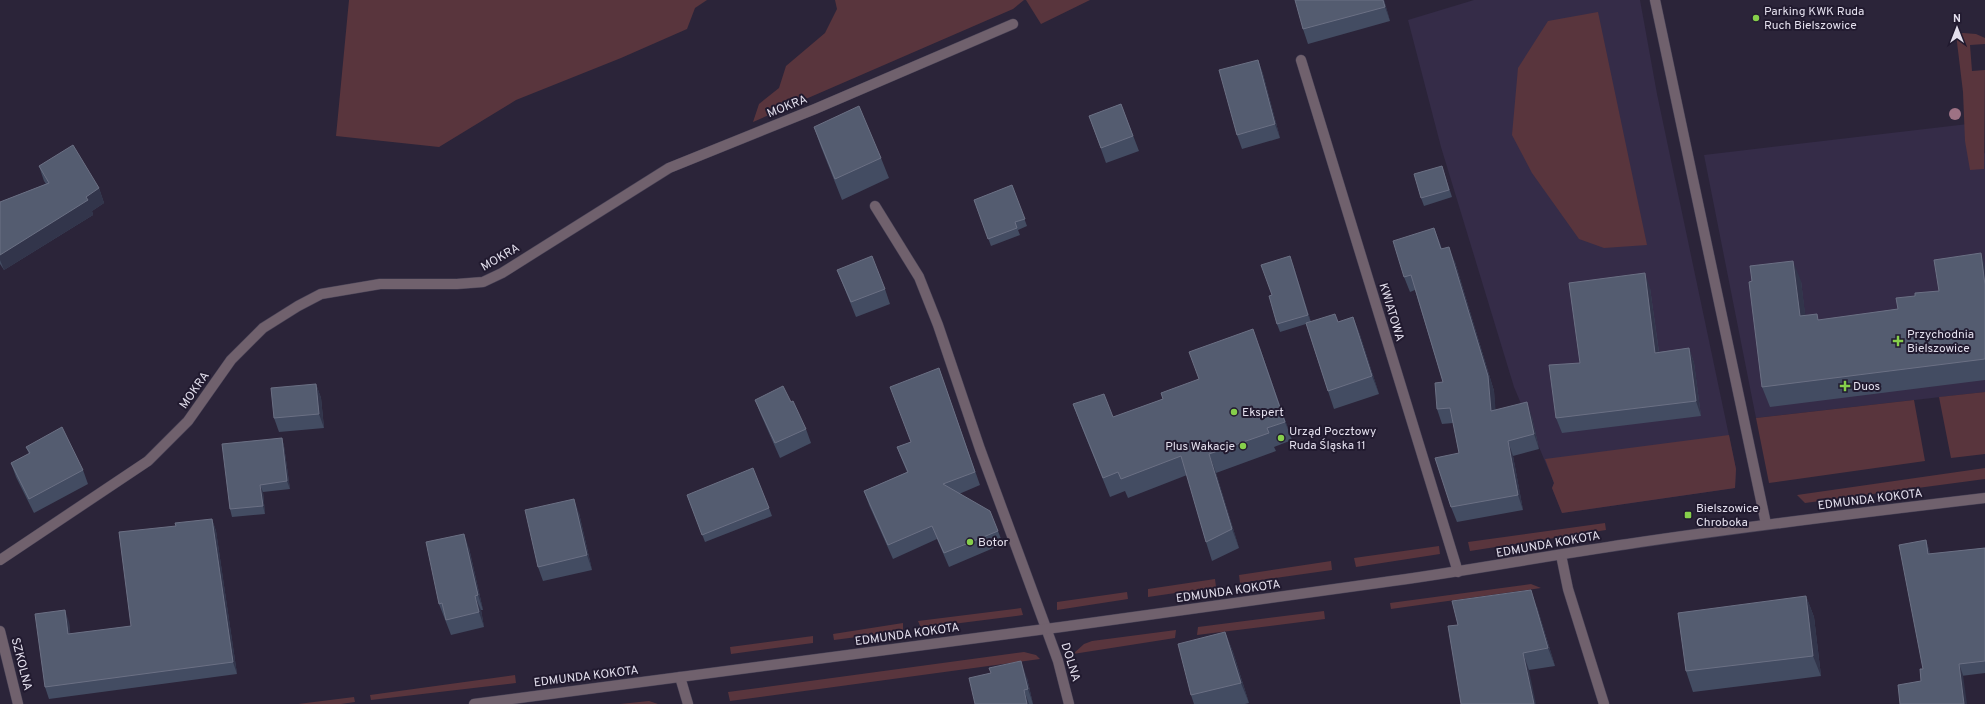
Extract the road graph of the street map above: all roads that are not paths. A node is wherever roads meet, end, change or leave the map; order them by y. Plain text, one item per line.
1 (1655, 0) edge
2 (1013, 24) dead end
3 (1301, 60) dead end
4 (875, 206) dead end
5 (1985, 498) edge
6 (1766, 524) junction
7 (1561, 555) junction
8 (0, 560) edge
9 (1458, 572) junction
10 (1046, 628) junction
11 (0, 631) edge
12 (680, 677) junction
13 (18, 704) edge
14 (474, 704) edge
15 (688, 704) edge
16 (1069, 704) edge
17 (1604, 704) edge

1 - 6 street
2 - 8 street, MOKRA
3 - 9 street, KWIATOWA
4 - 10 street, DOLNA
5 - 6 street, EDMUNDA KOKOTA
6 - 7 street, EDMUNDA KOKOTA
7 - 9 street, EDMUNDA KOKOTA
7 - 17 street
9 - 10 street, EDMUNDA KOKOTA
10 - 12 street, EDMUNDA KOKOTA
10 - 16 street, DOLNA
11 - 13 street, SZKOLNA
12 - 14 street, EDMUNDA KOKOTA
12 - 15 street

